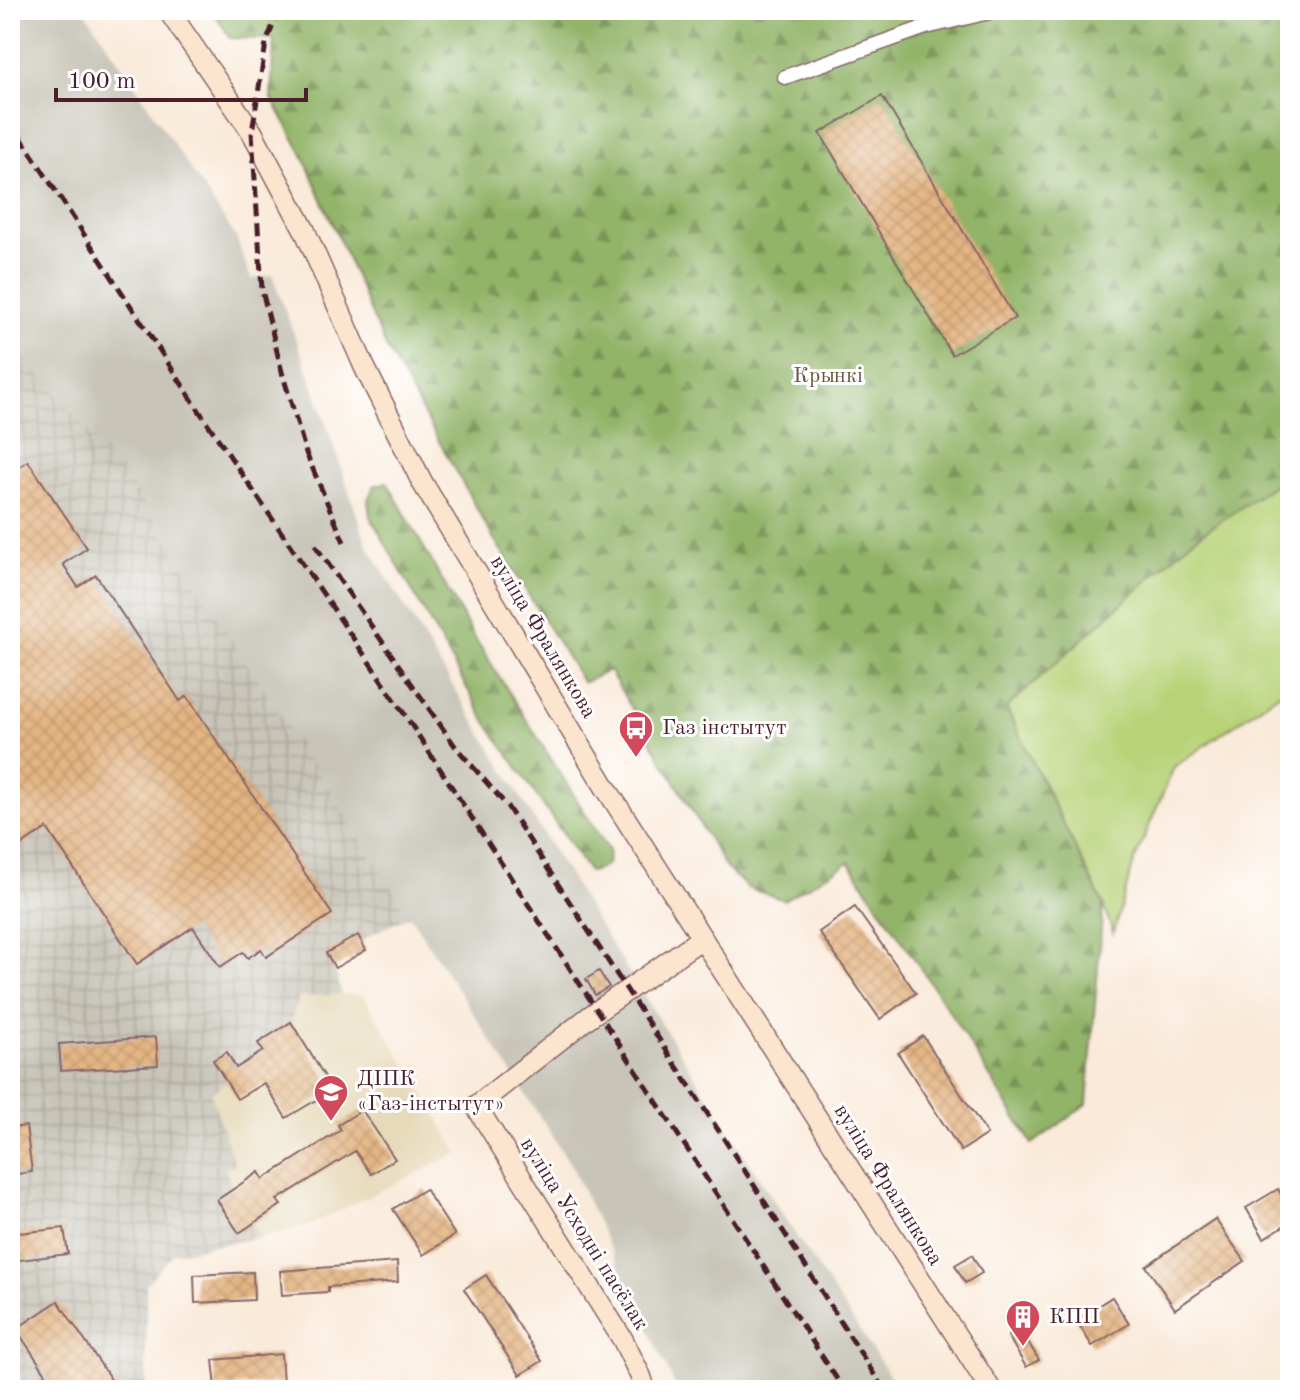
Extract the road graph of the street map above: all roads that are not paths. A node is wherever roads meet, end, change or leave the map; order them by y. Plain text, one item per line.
1 (168, 10) edge
2 (997, 10) edge
3 (785, 77) dead end
4 (702, 938) junction
5 (645, 1390) edge
6 (991, 1390) edge

1 - 4 main road, вуліца Фралянкова
2 - 3 street
4 - 5 main road, вуліца Усходні пасёлак
4 - 6 main road, вуліца Фралянкова

